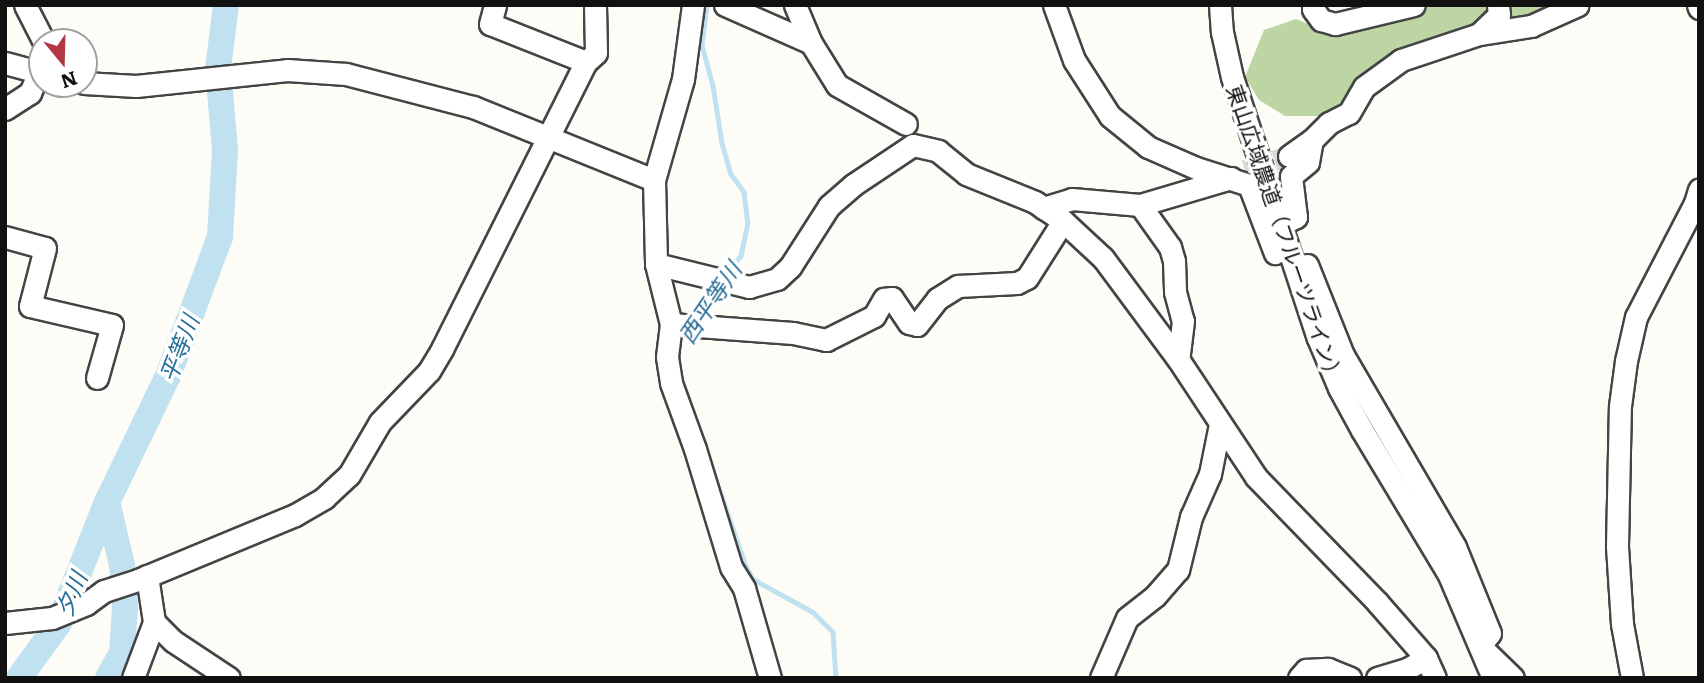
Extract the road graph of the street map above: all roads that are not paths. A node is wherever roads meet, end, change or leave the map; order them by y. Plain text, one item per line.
1 (24, 5) edge
2 (495, 5) edge
3 (595, 5) edge
4 (693, 5) edge
5 (725, 5) edge
6 (795, 5) edge
7 (1054, 5) edge
8 (1220, 5) edge
9 (1314, 5) edge
10 (1414, 5) edge
11 (1498, 5) edge
12 (1578, 5) edge
13 (36, 28) edge
14 (1479, 34) junction
15 (811, 43) junction
16 (586, 62) junction
17 (5, 63) edge
18 (28, 67) edge
19 (98, 84) edge
20 (28, 94) edge
21 (5, 109) edge
22 (906, 124) dead end
23 (549, 140) junction
24 (1312, 140) junction
25 (1289, 156) tunnel mouth
26 (1238, 174) junction
27 (654, 180) junction
28 (1699, 190) edge
29 (1140, 205) junction
30 (1044, 208) junction
31 (1063, 221) junction
32 (1280, 225) junction
33 (5, 237) edge
34 (656, 264) junction
35 (1297, 276) junction
36 (674, 323) junction
37 (1178, 359) junction
38 (96, 378) dead end
39 (1220, 425) junction
40 (142, 578) junction
41 (155, 621) junction
42 (5, 623) edge
43 (1480, 646) junction
44 (1430, 668) edge
45 (134, 678) edge
46 (229, 678) edge
47 (770, 678) edge
48 (1101, 678) edge
49 (1298, 678) edge
50 (1350, 678) edge
51 (1377, 678) edge
52 (1493, 678) edge
53 (1513, 678) edge
54 (1632, 678) edge

1 - 13 street
2 - 16 street
3 - 16 street
4 - 27 street
5 - 15 street
6 - 15 street
7 - 26 street
8 - 32 street, 東山広域農道（フルーツライン）
9 - 10 street
11 - 14 street
12 - 14 street
14 - 24 street
15 - 22 street
16 - 23 street
17 - 18 street
19 - 23 street
20 - 21 street
23 - 27 street
23 - 40 street
24 - 25 street
24 - 32 street
26 - 29 street
26 - 35 street
27 - 34 street
28 - 54 street
29 - 30 street
29 - 37 street
30 - 31 street
30 - 34 street
31 - 36 street
31 - 37 street
32 - 35 street, 東山広域農道（フルーツライン）
33 - 38 street
34 - 36 street
35 - 43 street, 東山広域農道（フルーツライン）
36 - 47 street
37 - 39 street
39 - 44 street
39 - 48 street
40 - 41 street
40 - 42 street
41 - 45 street
41 - 46 street
43 - 52 street, 東山広域農道（フルーツライン）
43 - 53 street
44 - 51 street
49 - 50 street

